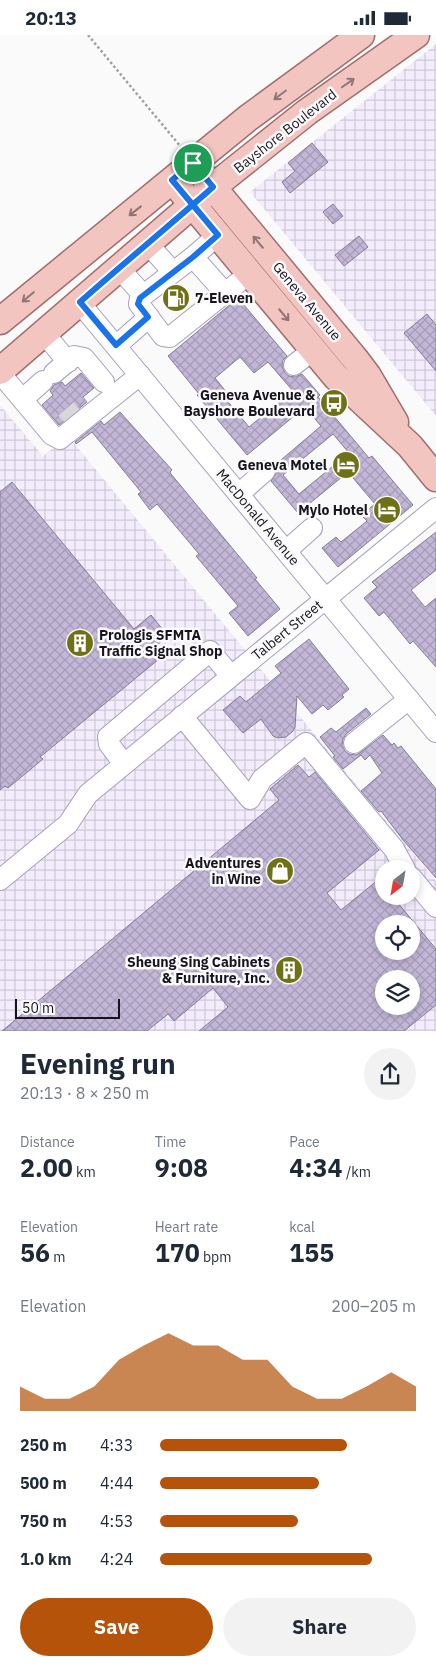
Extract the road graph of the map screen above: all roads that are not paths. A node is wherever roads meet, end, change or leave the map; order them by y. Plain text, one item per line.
1 (362, 35) edge
2 (416, 35) edge
3 (193, 163) junction
4 (172, 180) junction
5 (213, 187) junction
6 (192, 205) junction
7 (218, 235) junction
8 (147, 243) junction
9 (193, 257) junction
10 (119, 268) junction
11 (173, 272) junction
12 (250, 273) junction
13 (225, 293) junction
14 (143, 295) junction
15 (80, 302) junction
16 (148, 317) junction
17 (0, 321) edge
18 (44, 333) junction
19 (112, 341) junction
20 (62, 369) junction
21 (0, 372) edge
22 (140, 375) junction
23 (107, 390) junction
24 (22, 399) junction
25 (88, 403) tunnel mouth
26 (410, 447) junction
27 (264, 471) dead end
28 (436, 478) edge
29 (239, 494) junction
30 (436, 508) edge
31 (312, 528) dead end
32 (286, 551) junction
33 (326, 599) junction
34 (231, 677) junction
35 (409, 699) junction
36 (182, 716) junction
37 (436, 732) edge
38 (354, 743) dead end
39 (132, 758) junction
40 (400, 860) edge
41 (0, 880) edge
42 (420, 888) edge
43 (436, 907) edge

1 -> 3 main road
5 -> 2 main road, Bayshore Boulevard
3 - 4 main road
3 - 5 main road, Geneva Avenue
4 - 6 main road, Geneva Avenue
4 -> 17 main road
5 - 6 main road, Bayshore Boulevard
26 -> 5 main road, Geneva Avenue
6 - 7 main road, Geneva Avenue
6 - 8 main road, Bayshore Boulevard
7 - 9 street
7 - 12 main road, Geneva Avenue
8 - 10 main road, Bayshore Boulevard
8 - 11 street
9 - 11 street
9 - 13 street
10 - 14 street
10 - 15 main road, Bayshore Boulevard
11 - 14 street
12 - 13 street
12 -> 26 main road, Geneva Avenue
13 - 16 street
14 - 16 street
15 - 18 main road, Bayshore Boulevard
15 - 19 street, MacDonald Avenue
16 - 19 street
18 - 20 street
18 - 21 main road, Bayshore Boulevard
19 - 20 street
19 - 22 street, MacDonald Avenue
20 - 23 street
20 - 24 street
21 - 24 street
22 - 23 street
22 - 29 street, MacDonald Avenue
23 - 24 street
23 - 25 street
26 - 28 main road, Geneva Avenue
27 - 29 street
29 - 32 street, MacDonald Avenue
30 - 33 street, Talbert Street
31 - 32 street
32 - 33 street, MacDonald Avenue
33 - 34 street, Talbert Street
33 - 35 street, MacDonald Avenue
34 - 36 street, Talbert Street
34 - 39 street
35 - 37 street, MacDonald Avenue
35 - 38 street
36 - 39 street, Talbert Street
36 - 40 street
39 - 41 street, Talbert Street
42 - 43 street

